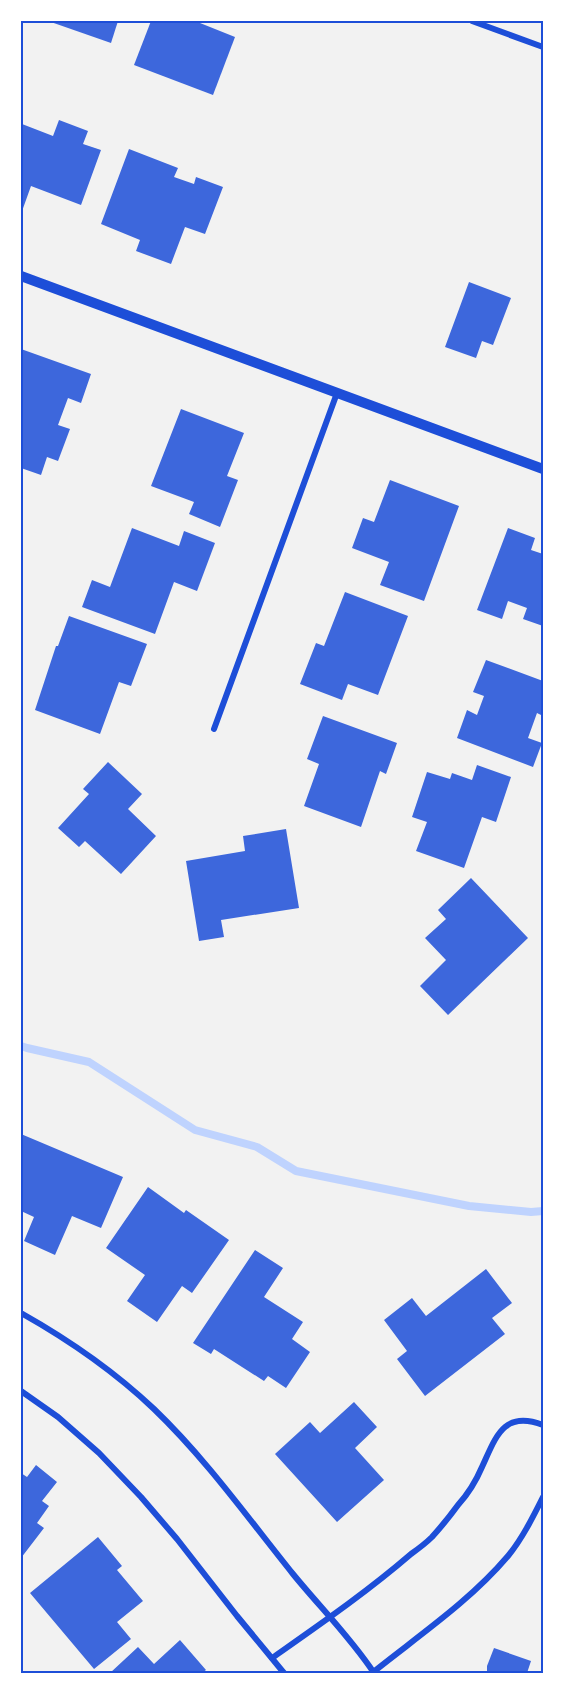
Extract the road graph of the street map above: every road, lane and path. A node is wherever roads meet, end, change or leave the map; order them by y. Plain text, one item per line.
1 (472, 21) edge
2 (543, 47) edge
3 (21, 276) edge
4 (337, 393) junction
5 (543, 469) edge
6 (214, 729) dead end
7 (21, 1313) edge
8 (21, 1391) edge
9 (543, 1425) edge
10 (543, 1497) edge
11 (329, 1617) junction
12 (272, 1658) junction
13 (373, 1672) edge
14 (284, 1673) edge

1 - 2 street
3 - 4 street
4 - 5 street
4 - 6 street
7 - 11 street
8 - 12 street
9 - 11 street
10 - 13 street
11 - 12 street
11 - 13 street
12 - 14 street

